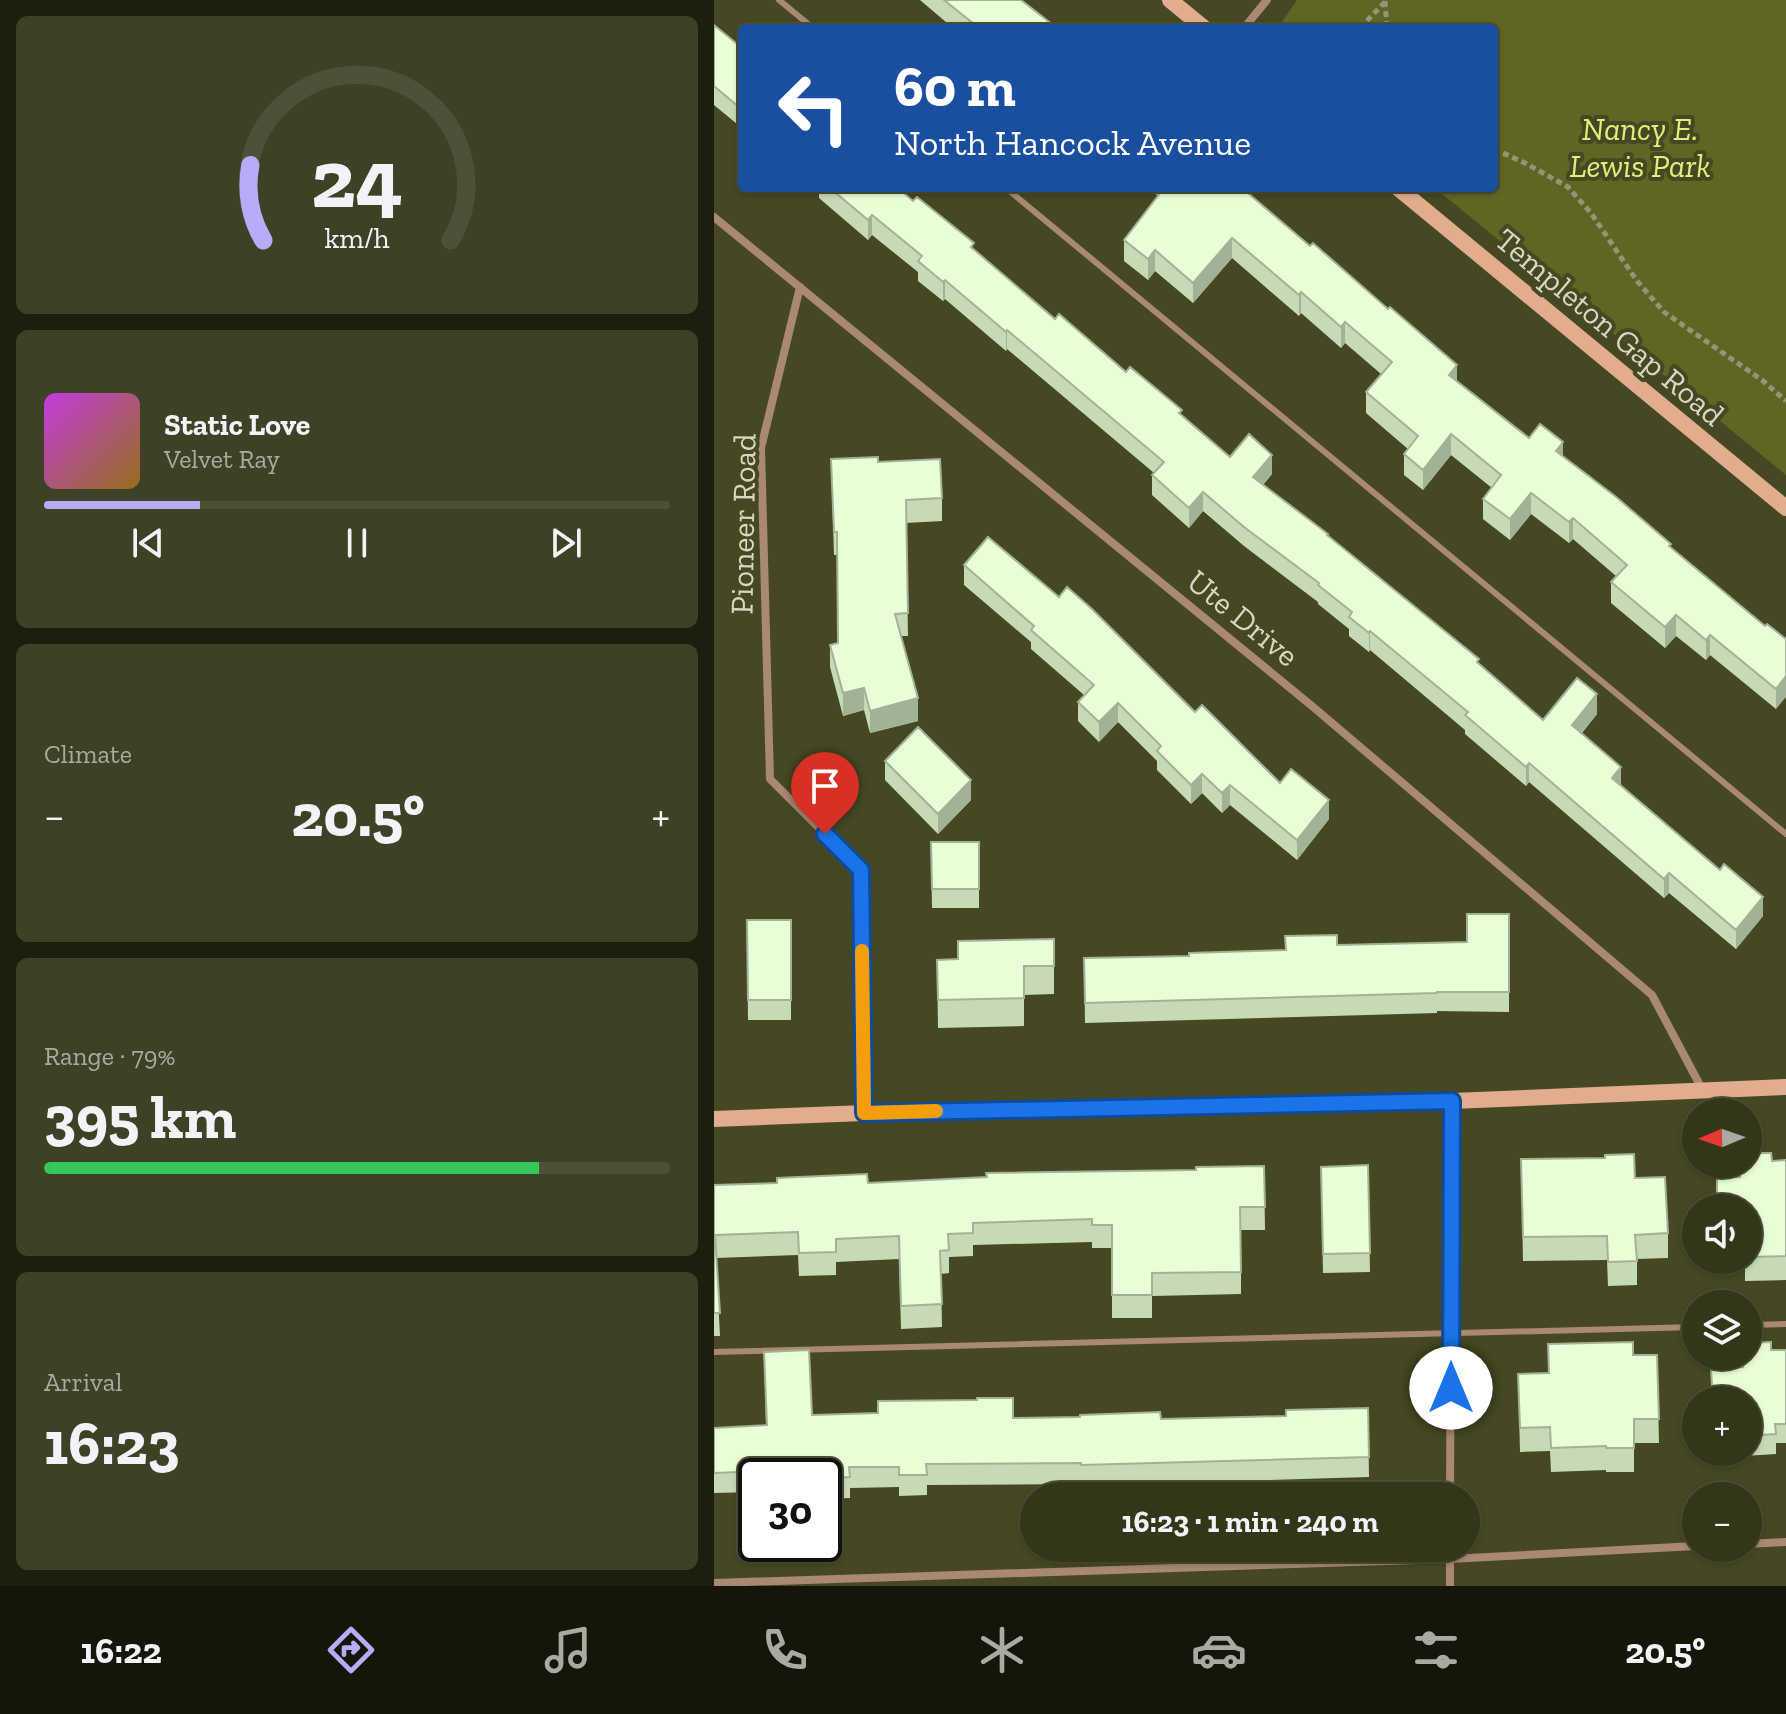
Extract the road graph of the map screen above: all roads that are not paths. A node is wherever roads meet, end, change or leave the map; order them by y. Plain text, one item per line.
1 (779, 0) edge
2 (1170, 0) edge
3 (1267, 0) edge
4 (808, 24) edge
5 (1199, 24) edge
6 (1247, 24) edge
7 (1011, 192) edge
8 (1403, 192) edge
9 (714, 217) edge
10 (800, 287) junction
11 (1786, 508) edge
12 (1786, 834) edge
13 (1786, 1087) edge
14 (1702, 1090) junction
15 (1452, 1101) junction
16 (864, 1113) junction
17 (714, 1119) edge
18 (1786, 1324) edge
19 (1762, 1325) edge
20 (1682, 1327) edge
21 (1451, 1333) junction
22 (714, 1352) edge
23 (1450, 1482) edge
24 (1786, 1542) edge
25 (1762, 1543) edge
26 (1682, 1547) edge
27 (1480, 1557) edge
28 (1358, 1562) edge
29 (1450, 1562) edge
30 (714, 1583) edge
31 (1450, 1586) edge

1 - 4 lane
2 - 5 street
3 - 6 street
7 - 12 lane
8 - 11 street, Templeton Gap Road
9 - 10 street, Ute Drive
10 - 14 street, Ute Drive
10 - 16 street, Pioneer Road
13 - 14 street
14 - 15 street
15 - 16 street
15 - 21 street
16 - 17 street
18 - 19 lane
20 - 21 lane
21 - 22 lane
21 - 23 street
24 - 25 street
26 - 27 street
28 - 30 street
29 - 31 street

